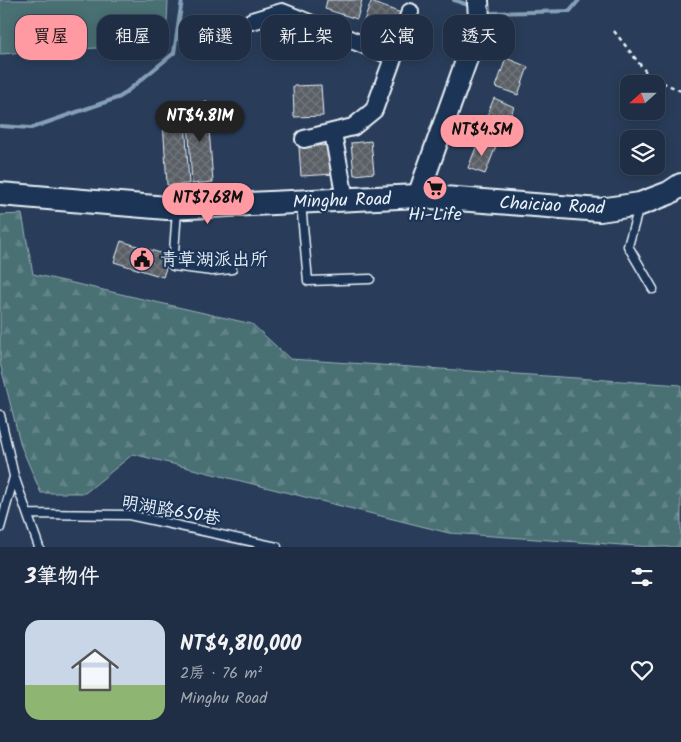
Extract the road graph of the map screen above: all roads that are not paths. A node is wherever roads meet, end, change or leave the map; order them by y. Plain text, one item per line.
1 (478, 0) edge
2 (410, 12) dead end
3 (409, 15) edge
4 (252, 21) dead end
5 (361, 44) edge
6 (393, 60) edge
7 (333, 133) junction
8 (304, 139) dead end
9 (681, 185) edge
10 (0, 194) edge
11 (418, 196) junction
12 (345, 199) junction
13 (301, 201) junction
14 (640, 204) junction
15 (177, 208) junction
16 (232, 270) dead end
17 (370, 279) dead end
18 (652, 288) dead end
19 (0, 415) edge
20 (14, 476) junction
21 (29, 514) junction
22 (0, 528) edge
23 (39, 547) edge
24 (277, 547) edge

1 - 11 street
2 - 3 street
4 - 5 street
6 - 7 street
7 - 8 street
7 - 12 street
9 - 14 main road, Chaiciao Road
10 - 15 main road, Minghu Road
11 - 12 main road, Minghu Road
11 - 14 main road, Chaiciao Road
12 - 13 main road, Minghu Road
13 - 15 main road, Minghu Road
13 - 17 lane
14 - 18 lane
15 - 16 lane
19 - 20 lane
20 - 21 lane
20 - 22 lane
21 - 23 lane
21 - 24 lane, 明湖路650巷

